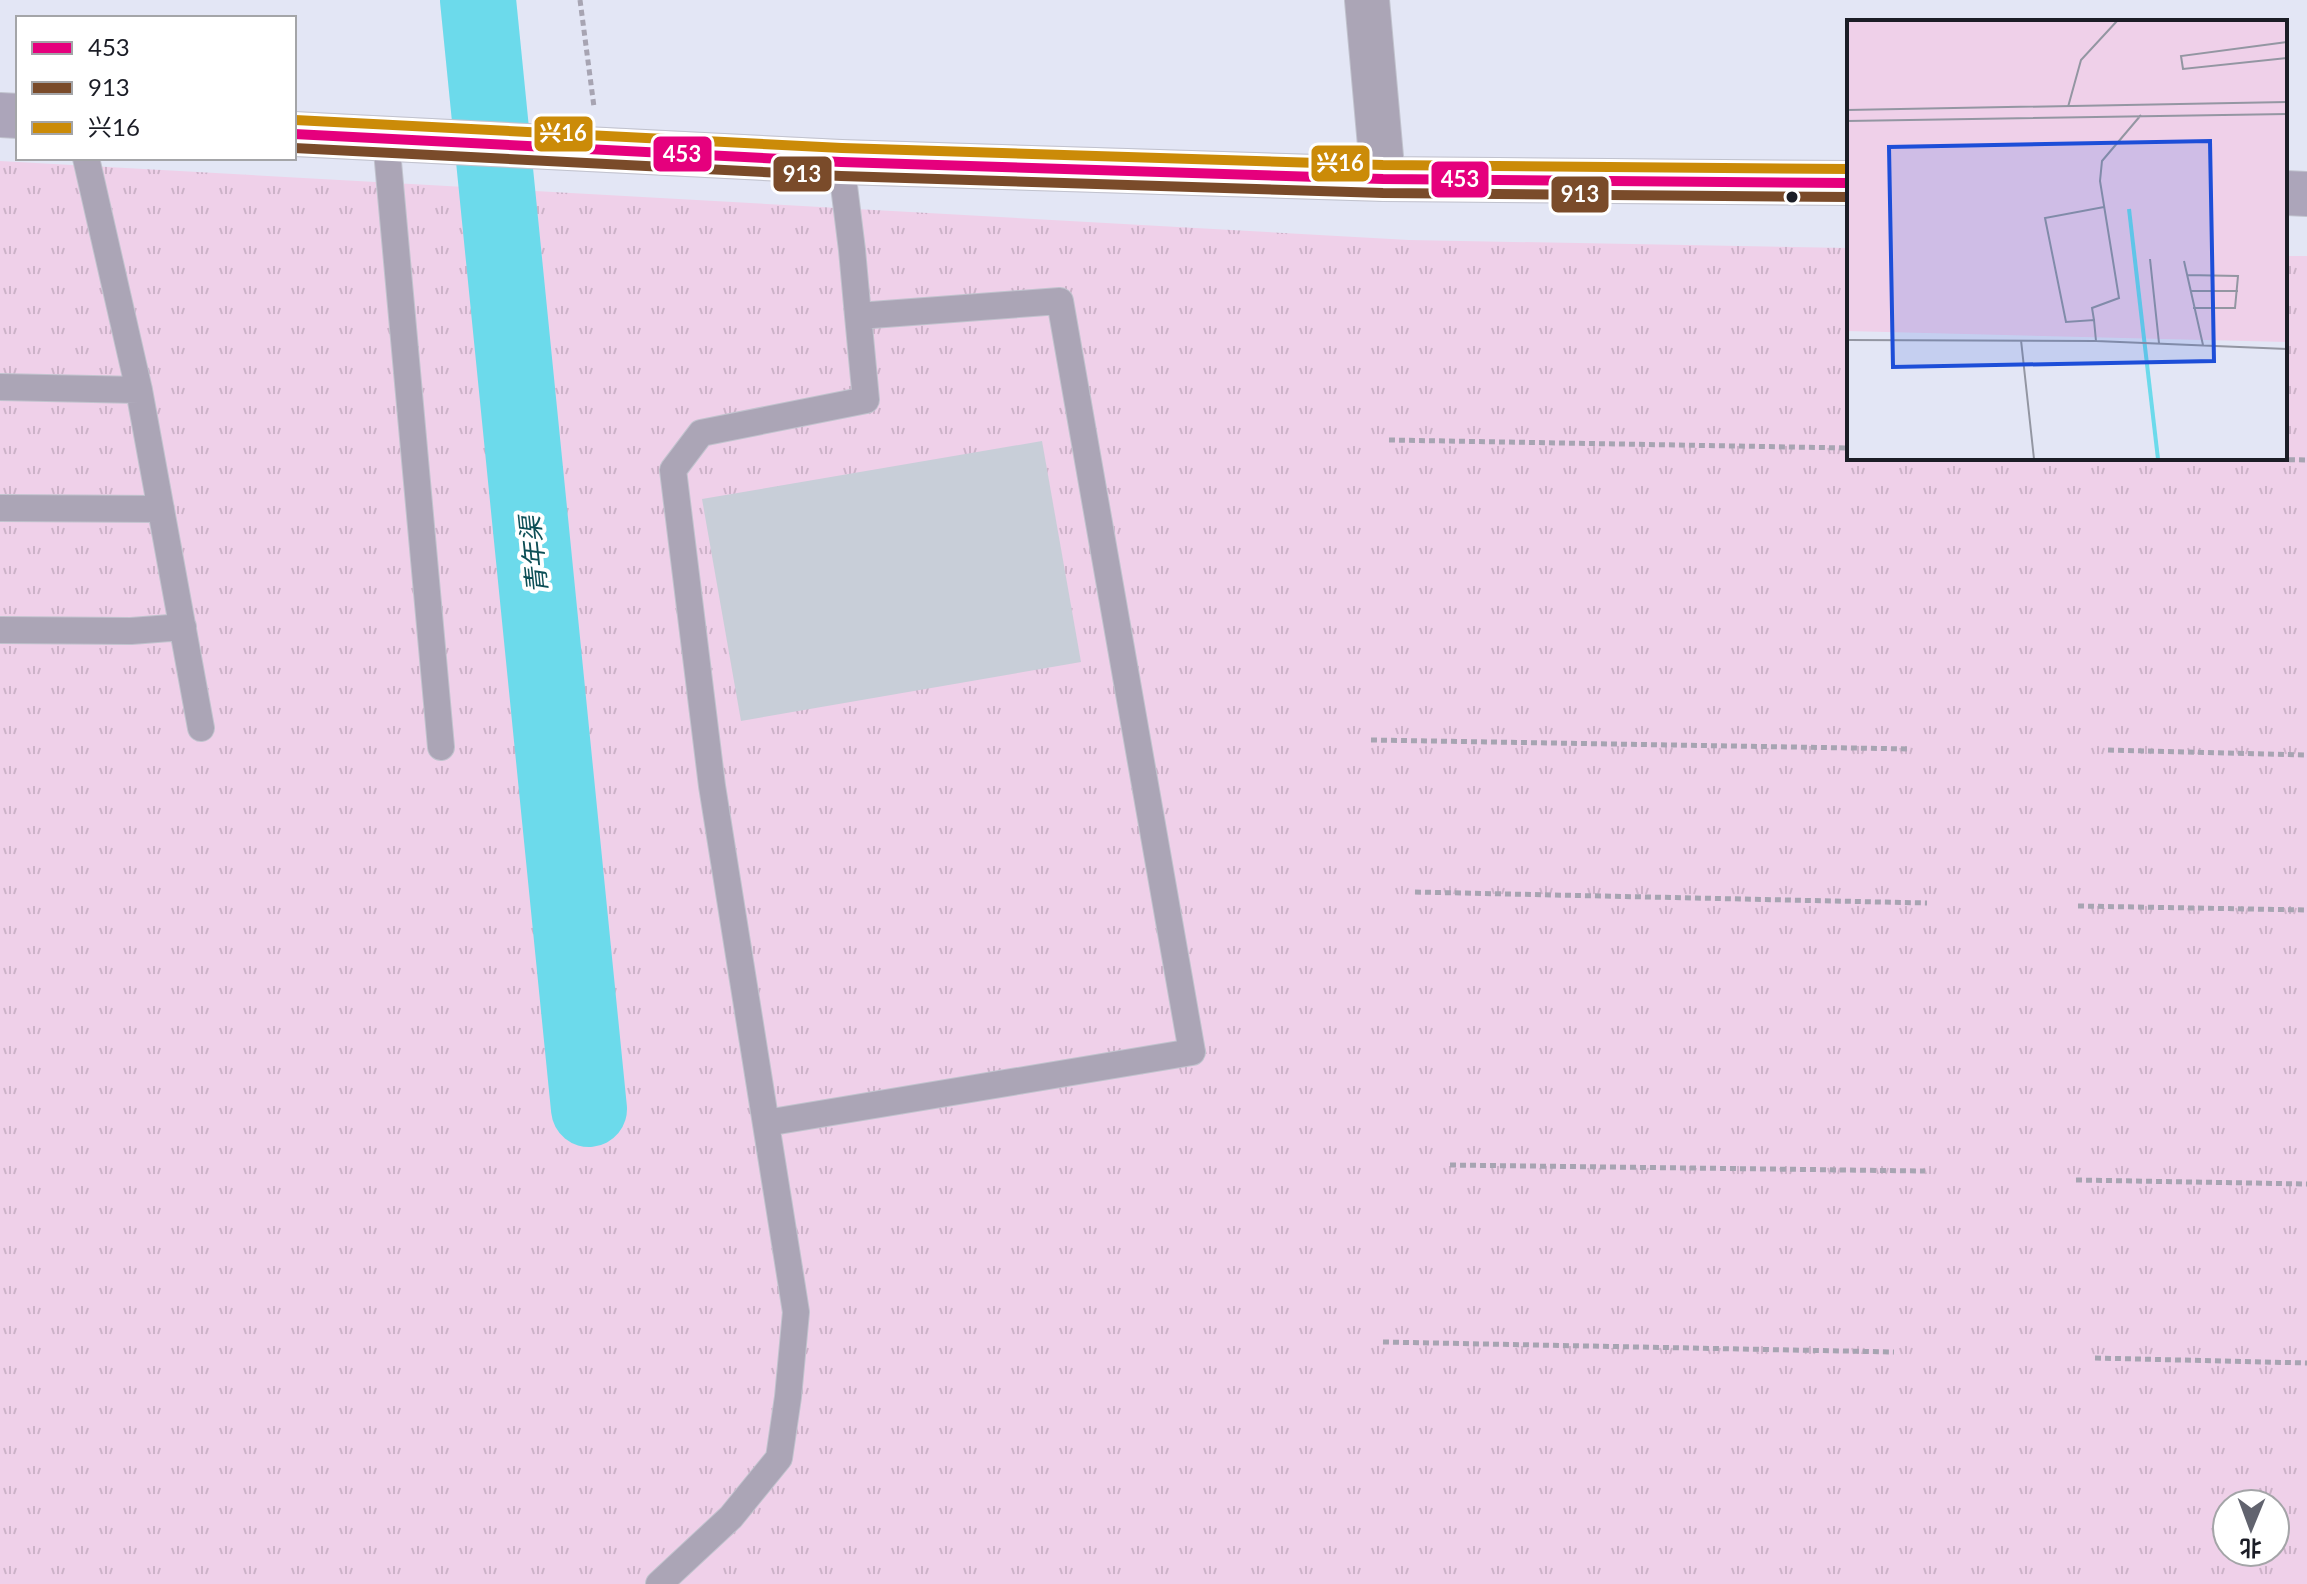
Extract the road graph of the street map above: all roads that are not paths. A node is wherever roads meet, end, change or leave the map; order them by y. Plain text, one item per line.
1 (1367, 0) edge
2 (296, 134) edge
3 (404, 140) junction
4 (86, 160) edge
5 (841, 162) junction
6 (1383, 179) junction
7 (1847, 183) edge
8 (2287, 193) edge
9 (2307, 194) edge
10 (858, 316) junction
11 (0, 387) edge
12 (139, 390) junction
13 (0, 508) edge
14 (161, 509) junction
15 (183, 627) junction
16 (0, 630) edge
17 (201, 728) dead end
18 (441, 747) dead end
19 (766, 1123) junction
20 (659, 1584) edge

1 - 6 street
2 - 3 main road
3 - 5 main road
3 - 18 lane
4 - 12 lane
5 - 6 main road
5 - 10 lane
6 - 7 main road
8 - 9 main road
10 - 19 lane
10 - 19 lane
11 - 12 lane
12 - 14 lane
13 - 14 lane
14 - 15 lane
15 - 16 lane
15 - 17 lane
19 - 20 lane

